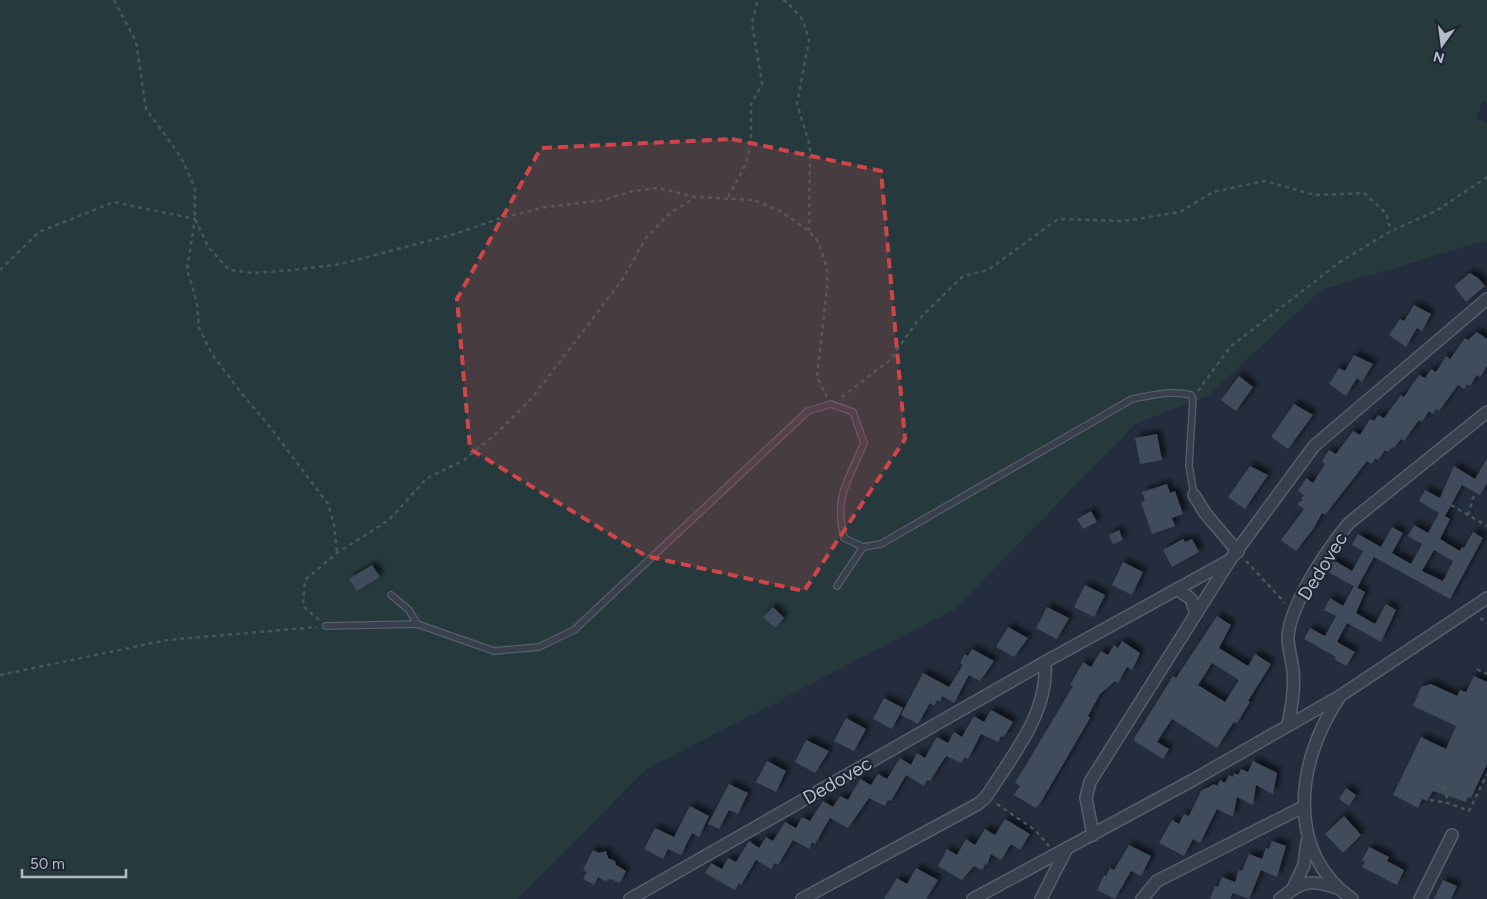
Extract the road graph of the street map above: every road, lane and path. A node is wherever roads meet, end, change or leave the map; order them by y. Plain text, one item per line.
1 (114, 0) edge
2 (758, 0) edge
3 (783, 0) edge
4 (1487, 177) edge
5 (696, 197) junction
6 (728, 197) junction
7 (195, 219) junction
8 (809, 231) junction
9 (1391, 231) junction
10 (0, 270) edge
11 (1487, 299) edge
12 (1193, 398) junction
13 (831, 404) junction
14 (1487, 412) edge
15 (1475, 492) dead end
16 (1194, 495) joint
17 (1451, 505) dead end
18 (1468, 515) junction
19 (1487, 526) edge
20 (864, 547) junction
21 (337, 553) junction
22 (1234, 556) junction
23 (837, 586) dead end
24 (1177, 589) junction
25 (391, 595) dead end
26 (1487, 598) edge
27 (1295, 613) junction
28 (1196, 614) junction
29 (417, 624) junction
30 (326, 626) junction
31 (1045, 662) junction
32 (1477, 669) dead end
33 (1487, 674) edge
34 (0, 675) edge
35 (1340, 696) junction
36 (1288, 724) junction
37 (1487, 774) edge
38 (1436, 784) dead end
39 (986, 797) junction
40 (1430, 800) dead end
41 (1448, 803) junction
42 (1303, 807) junction
43 (1093, 835) junction
44 (1307, 835) junction
45 (1452, 835) dead end
46 (1067, 848) junction
47 (1056, 854) junction
48 (1292, 889) junction
49 (1339, 889) junction
50 (630, 899) edge
51 (802, 899) edge
52 (972, 899) edge
53 (1041, 899) edge
54 (1142, 899) edge
55 (1280, 899) edge
56 (1352, 899) edge
57 (1420, 899) edge

1 - 7 path
2 - 6 path
3 - 8 path
4 - 9 path
5 - 6 path
5 - 7 path
5 - 21 path
6 - 8 path
7 - 10 path
7 - 21 path
8 - 13 path
9 - 12 path
9 - 13 path
11 - 22 street, Dedovec
12 - 16 lane
12 - 20 lane
13 - 20 lane
13 - 29 lane
14 - 27 street, Dedovec
15 - 18 path
16 - 22 street
17 - 18 path
18 - 19 path
20 - 23 lane
21 - 30 path
22 - 24 street, Dedovec
22 - 27 path
22 - 28 street, Dedovec
24 - 28 street
24 - 31 street, Dedovec
25 - 29 lane
26 - 35 street
27 - 36 street, Dedovec
28 - 43 street, Dedovec
29 - 30 lane
30 - 34 path
31 - 39 street
31 - 50 street, Dedovec
32 - 33 path
35 - 36 street
35 - 42 street
36 - 43 street
37 - 41 path
38 - 41 path
39 - 47 path
39 - 51 street
40 - 41 path
42 - 44 street
42 - 54 street
43 - 46 street
44 - 48 street
44 - 49 street
45 - 57 street
46 - 47 street
46 - 53 street
47 - 52 street
48 - 49 street
48 - 55 street
49 - 56 street

